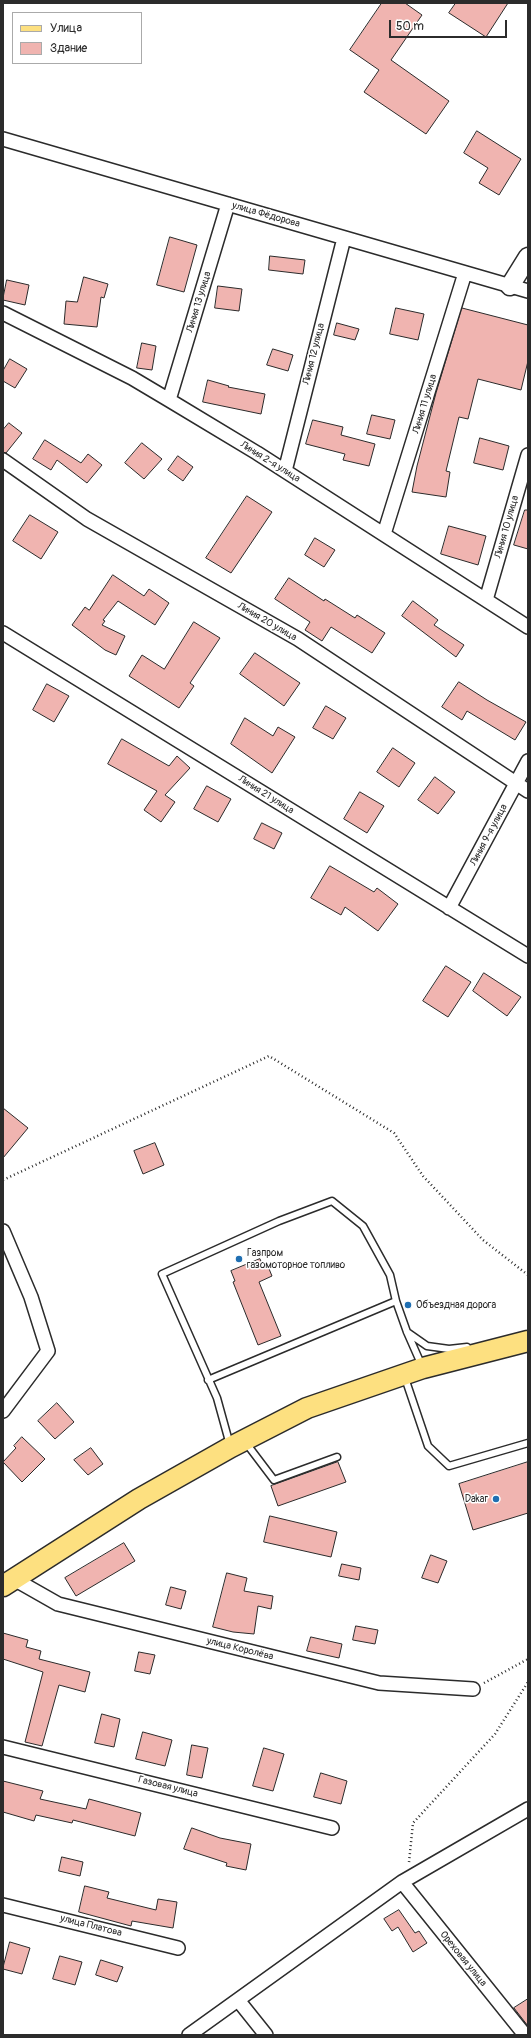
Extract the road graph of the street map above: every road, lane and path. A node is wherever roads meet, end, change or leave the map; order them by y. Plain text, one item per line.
1 (3, 139) edge
2 (228, 204) junction
3 (344, 238) junction
4 (528, 257) edge
5 (465, 273) junction
6 (510, 286) junction
7 (528, 291) edge
8 (3, 313) edge
9 (169, 400) junction
10 (528, 455) edge
11 (3, 460) edge
12 (285, 471) junction
13 (384, 534) junction
14 (486, 600) junction
15 (528, 627) edge
16 (3, 633) edge
17 (528, 762) edge
18 (517, 783) junction
19 (528, 791) edge
20 (449, 908) junction
21 (528, 956) edge
22 (3, 1180) edge
23 (3, 1231) edge
24 (528, 1275) edge
25 (396, 1300) junction
26 (406, 1332) junction
27 (528, 1340) edge
28 (496, 1342) dead end
29 (476, 1346) dead end
30 (423, 1368) junction
31 (404, 1374) junction
32 (208, 1380) junction
33 (3, 1412) edge
34 (237, 1443) junction
35 (528, 1443) edge
36 (337, 1457) dead end
37 (8, 1582) edge
38 (528, 1659) edge
39 (528, 1682) edge
40 (473, 1689) joint
41 (3, 1747) edge
42 (528, 1809) edge
43 (332, 1828) dead end
44 (405, 1881) junction
45 (3, 1905) edge
46 (178, 1948) dead end
47 (238, 2000) junction
48 (189, 2035) edge
49 (266, 2035) edge
50 (525, 2035) edge

1 - 2 street, улица Фёдорова
2 - 3 street, улица Фёдорова
2 - 9 street, Линия 13 улица
3 - 5 street, улица Фёдорова
3 - 12 street, Линия 12 улица
4 - 6 street
5 - 6 street, улица Фёдорова
5 - 13 street, Линия 11 улица
6 - 7 street, улица Фёдорова
8 - 9 street, Линия 2-я улица
9 - 12 street, Линия 2-я улица
10 - 14 street, Линия 10 улица
11 - 18 street, Линия 20 улица
12 - 13 street, Линия 2-я улица
13 - 14 street, Линия 2-я улица
14 - 15 street, Линия 2-я улица
16 - 20 street, Линия 21 улица
17 - 18 street, Линия 9-я улица
18 - 19 street, Линия 20 улица
18 - 20 street, Линия 9-я улица
20 - 21 street, Линия 21 улица
22 - 24 path
23 - 33 street
25 - 26 lane
25 - 32 lane
25 - 32 lane
26 - 29 lane
26 - 30 lane
27 - 28 lane
27 - 30 main road
30 - 31 main road
31 - 34 main road
31 - 35 lane
32 - 34 lane
34 - 36 lane
34 - 37 main road
37 - 40 street, улица Королёва
38 - 40 path
39 - 44 path
41 - 43 street, Газовая улица
42 - 44 street
44 - 47 street
44 - 50 street, Ореховая улица
45 - 46 street, улица Платова
47 - 48 street
47 - 49 street

